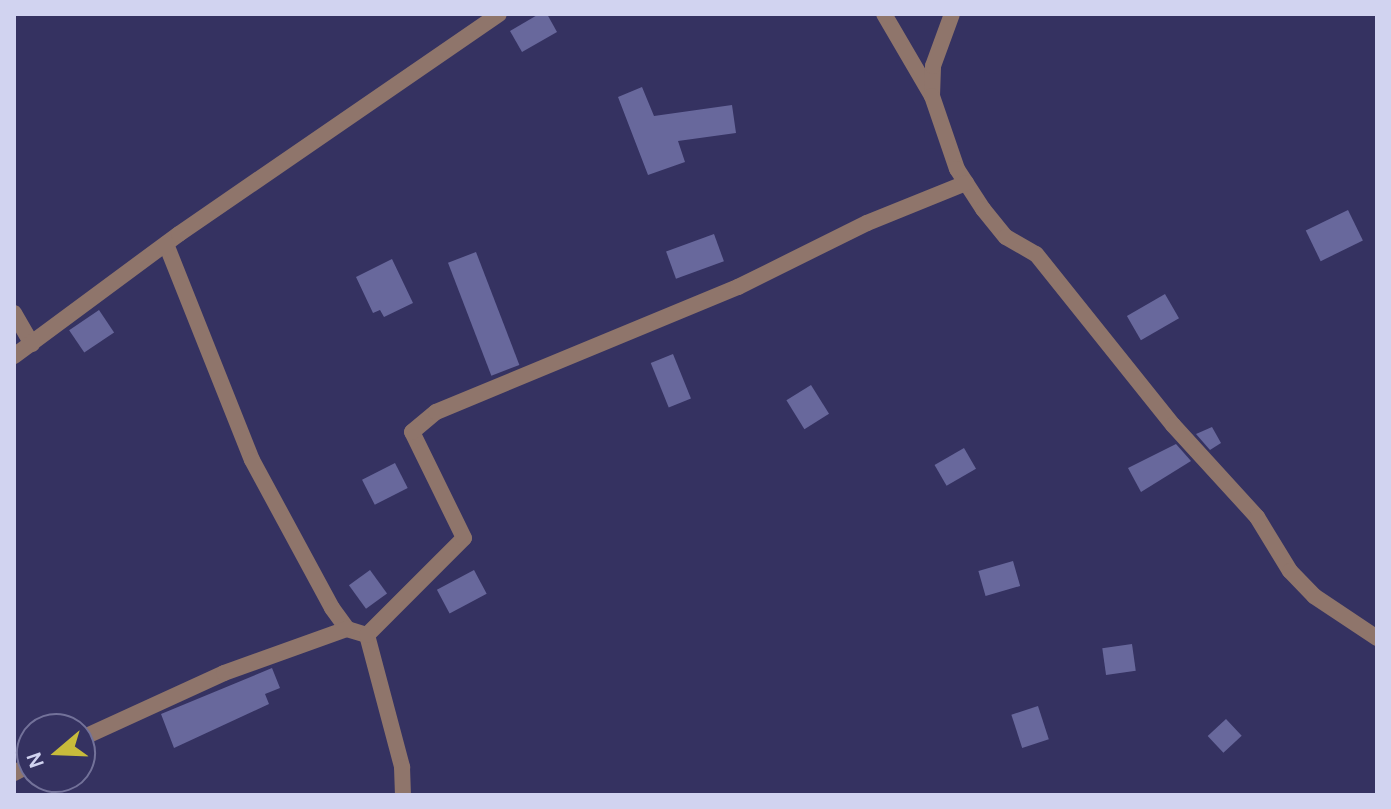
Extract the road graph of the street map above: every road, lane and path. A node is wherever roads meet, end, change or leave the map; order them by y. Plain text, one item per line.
1 (499, 14) edge
2 (884, 14) edge
3 (952, 14) edge
4 (932, 96) junction
5 (966, 183) junction
6 (166, 244) junction
7 (14, 313) edge
8 (32, 344) junction
9 (14, 356) edge
10 (347, 629) junction
11 (367, 635) junction
12 (1377, 638) edge
13 (96, 732) edge
14 (403, 795) edge

1 - 6 street
2 - 4 street
3 - 4 street
4 - 5 street
5 - 11 street
5 - 12 street
6 - 8 street
6 - 10 street
7 - 8 street
8 - 9 street
10 - 11 street
10 - 13 street
11 - 14 street

